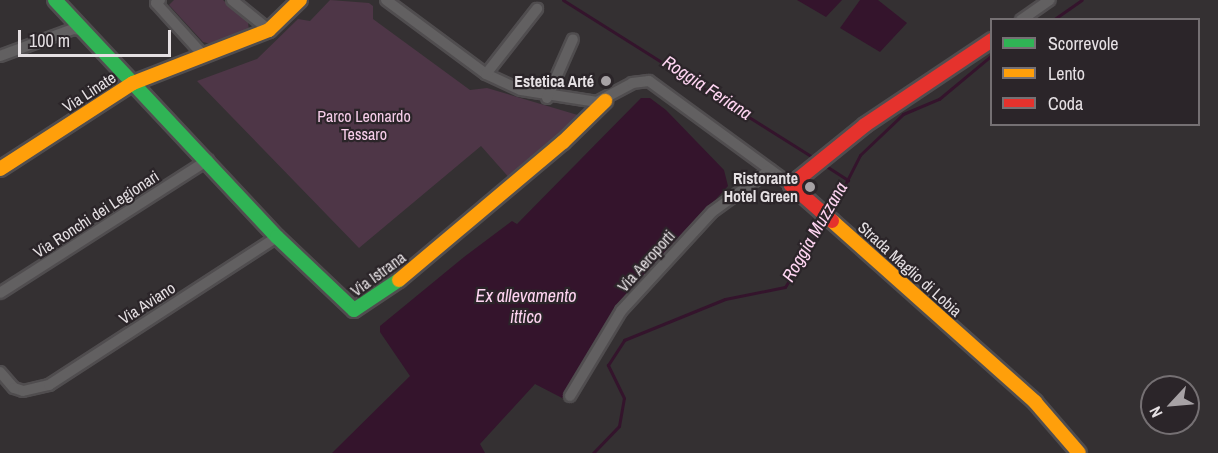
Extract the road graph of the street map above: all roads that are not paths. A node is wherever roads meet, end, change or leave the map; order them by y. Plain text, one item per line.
1 (55, 0) edge
2 (160, 0) edge
3 (232, 0) edge
4 (300, 0) edge
5 (386, 0) edge
6 (1050, 0) edge
7 (402, 5) edge
8 (537, 9) dead end
9 (1025, 18) edge
10 (82, 30) junction
11 (269, 30) junction
12 (573, 39) dead end
13 (990, 41) edge
14 (203, 55) junction
15 (0, 56) edge
16 (486, 74) junction
17 (133, 83) junction
18 (547, 98) junction
19 (605, 101) junction
20 (208, 160) junction
21 (0, 169) edge
22 (770, 170) junction
23 (791, 185) junction
24 (277, 237) junction
25 (0, 293) edge
26 (0, 372) edge
27 (570, 396) dead end
28 (1079, 453) edge

1 - 10 street, Via Istrana
2 - 14 street
3 - 11 street
4 - 11 street, Via Linate
5 - 7 street
6 - 9 street
7 - 16 street
8 - 16 street
10 - 15 street
10 - 17 street, Via Istrana
11 - 14 street, Via Linate
12 - 18 street
13 - 23 street
14 - 17 street, Via Linate
16 - 18 street
17 - 20 street, Via Istrana
17 - 21 street, Via Linate
18 - 19 street
19 - 22 street
19 - 24 street, Via Istrana
20 - 24 street, Via Istrana
20 - 25 street, Via Ronchi dei Legionari
22 - 23 street
22 - 27 street, Via Aeroporti
23 - 28 street, Strada Maglio di Lobia
24 - 26 street, Via Aviano

